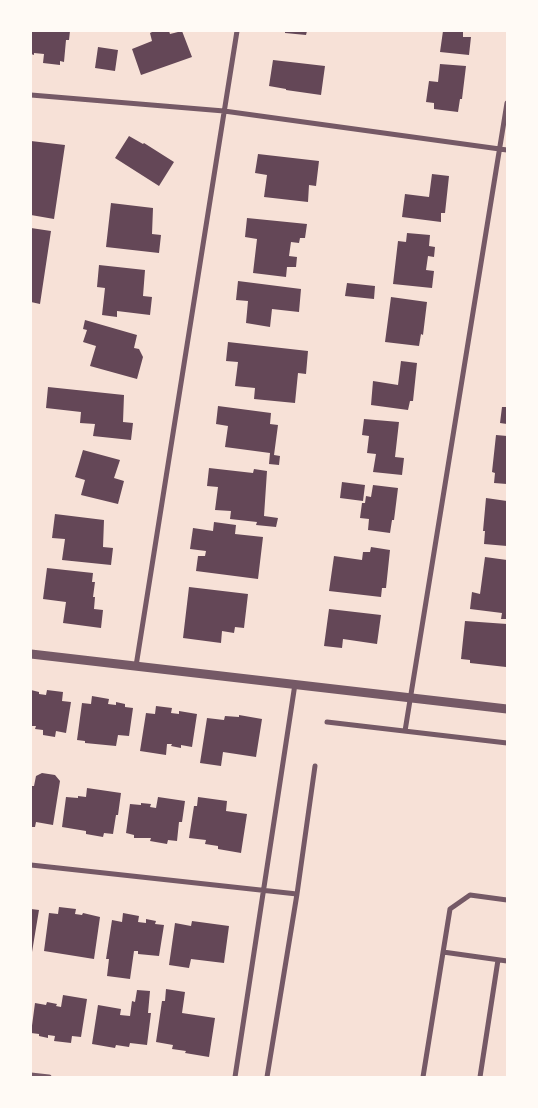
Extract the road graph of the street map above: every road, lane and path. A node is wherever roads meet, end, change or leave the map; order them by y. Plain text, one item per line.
1 (236, 31) edge
2 (31, 95) edge
3 (507, 103) edge
4 (224, 111) junction
5 (500, 149) junction
6 (507, 150) edge
7 (31, 654) edge
8 (136, 666) junction
9 (295, 684) junction
10 (411, 698) junction
11 (507, 709) edge
12 (327, 722) dead end
13 (406, 731) junction
14 (507, 743) edge
15 (315, 766) dead end
16 (31, 865) edge
17 (264, 891) junction
18 (297, 894) junction
19 (507, 900) edge
20 (443, 952) junction
21 (498, 960) junction
22 (507, 961) edge
23 (31, 1075) edge
24 (49, 1077) edge
25 (235, 1077) edge
26 (267, 1077) edge
27 (423, 1077) edge
28 (480, 1077) edge

1 - 4 street
2 - 4 street
3 - 5 street
4 - 5 street
4 - 8 street
5 - 6 street
5 - 10 street
7 - 8 street
8 - 9 street
9 - 10 street
9 - 17 street
10 - 11 street
10 - 13 street
12 - 13 street
13 - 14 street
15 - 18 street
16 - 17 street
17 - 18 street
17 - 25 street
18 - 26 street
19 - 20 street
20 - 21 street
20 - 27 street
21 - 22 street
21 - 28 street
23 - 24 street

